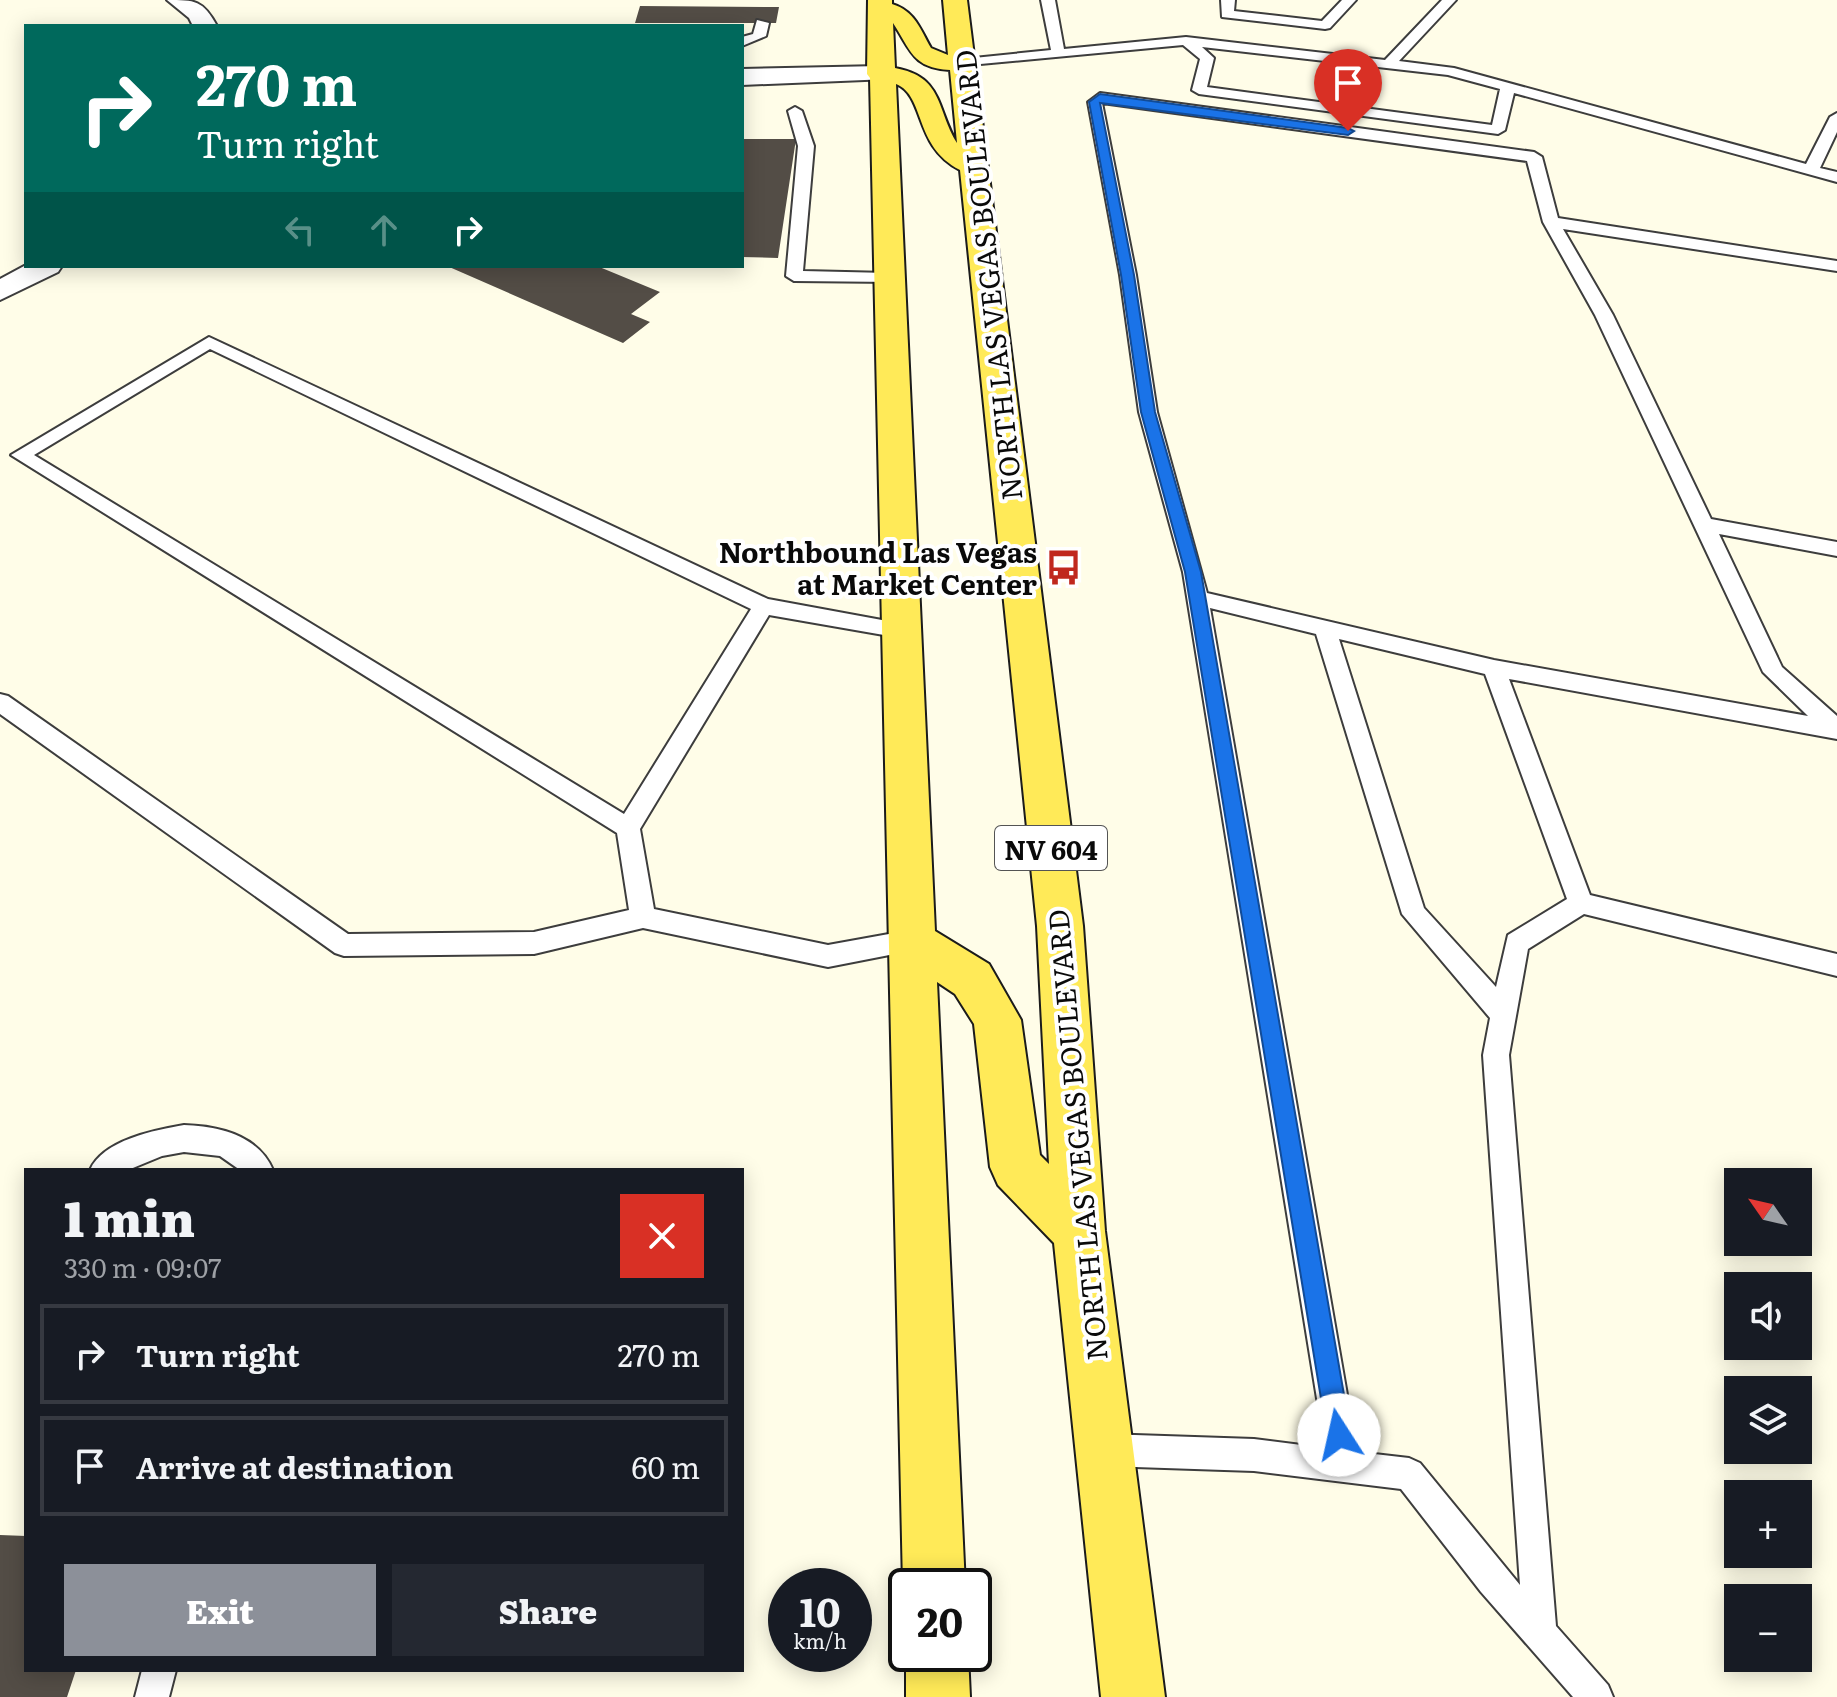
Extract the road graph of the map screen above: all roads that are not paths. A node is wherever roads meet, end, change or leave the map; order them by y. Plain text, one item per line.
1 (179, 0) edge
2 (955, 0) edge
3 (1048, 0) edge
4 (1267, 0) edge
5 (1349, 0) edge
6 (1449, 0) edge
7 (880, 4) edge
8 (1228, 7) edge
9 (1251, 17) junction
10 (762, 23) dead end
11 (204, 24) edge
12 (744, 41) edge
13 (1186, 41) junction
14 (1058, 53) junction
15 (964, 63) junction
16 (1389, 64) junction
17 (880, 74) junction
18 (744, 77) edge
19 (1508, 87) junction
20 (795, 111) dead end
21 (1837, 117) edge
22 (975, 166) junction
23 (1811, 170) junction
24 (1837, 177) edge
25 (1551, 222) junction
26 (1837, 266) edge
27 (43, 268) edge
28 (888, 278) junction
29 (0, 291) edge
30 (20, 455) junction
31 (0, 467) edge
32 (1704, 525) junction
33 (1837, 549) edge
34 (1197, 598) junction
35 (764, 606) junction
36 (1325, 628) junction
37 (901, 630) junction
38 (1494, 668) junction
39 (0, 702) edge
40 (1837, 729) edge
41 (628, 828) junction
42 (1581, 903) junction
43 (643, 917) junction
44 (911, 941) junction
45 (1837, 965) edge
46 (1504, 1015) junction
47 (107, 1168) edge
48 (258, 1168) edge
49 (1079, 1231) junction
50 (1105, 1450) junction
51 (1344, 1466) junction
52 (933, 1568) edge
53 (1540, 1633) junction
54 (158, 1672) edge
55 (937, 1672) edge
56 (152, 1697) edge
57 (938, 1697) edge
58 (1133, 1697) edge
59 (1596, 1697) edge

1 - 11 street
2 - 15 main road, NORTH LAS VEGAS BOULEVARD / NV 604
3 - 14 lane
4 - 9 lane
5 - 9 lane
6 - 16 lane
7 - 15 main road
7 - 17 main road
8 - 9 lane
10 - 12 lane
13 - 14 lane
13 - 16 lane
13 - 19 lane
14 - 15 lane
15 - 22 main road, NORTH LAS VEGAS BOULEVARD / NV 604
16 - 19 lane
17 - 18 street
17 - 22 main road
17 - 28 main road
19 - 23 lane
20 - 28 lane
21 - 23 lane
22 - 49 main road, NORTH LAS VEGAS BOULEVARD / NV 604
23 - 24 lane
25 - 26 lane
25 - 32 lane
25 - 34 lane
27 - 29 street
28 - 37 main road
30 - 31 lane
30 - 35 lane
30 - 41 lane
32 - 33 lane
32 - 40 lane
34 - 36 lane
34 - 51 lane
35 - 37 lane
35 - 41 lane
36 - 38 lane
36 - 46 lane
37 - 44 main road
38 - 40 lane
38 - 42 lane
39 - 43 lane
41 - 43 lane
42 - 45 lane
42 - 46 lane
43 - 44 lane
44 - 49 main road
44 - 52 main road
46 - 53 lane
47 - 48 lane
49 - 50 main road, NORTH LAS VEGAS BOULEVARD / NV 604
50 - 51 lane
50 - 58 main road, NORTH LAS VEGAS BOULEVARD / NV 604
51 - 53 lane
53 - 59 lane
54 - 56 lane
55 - 57 main road

